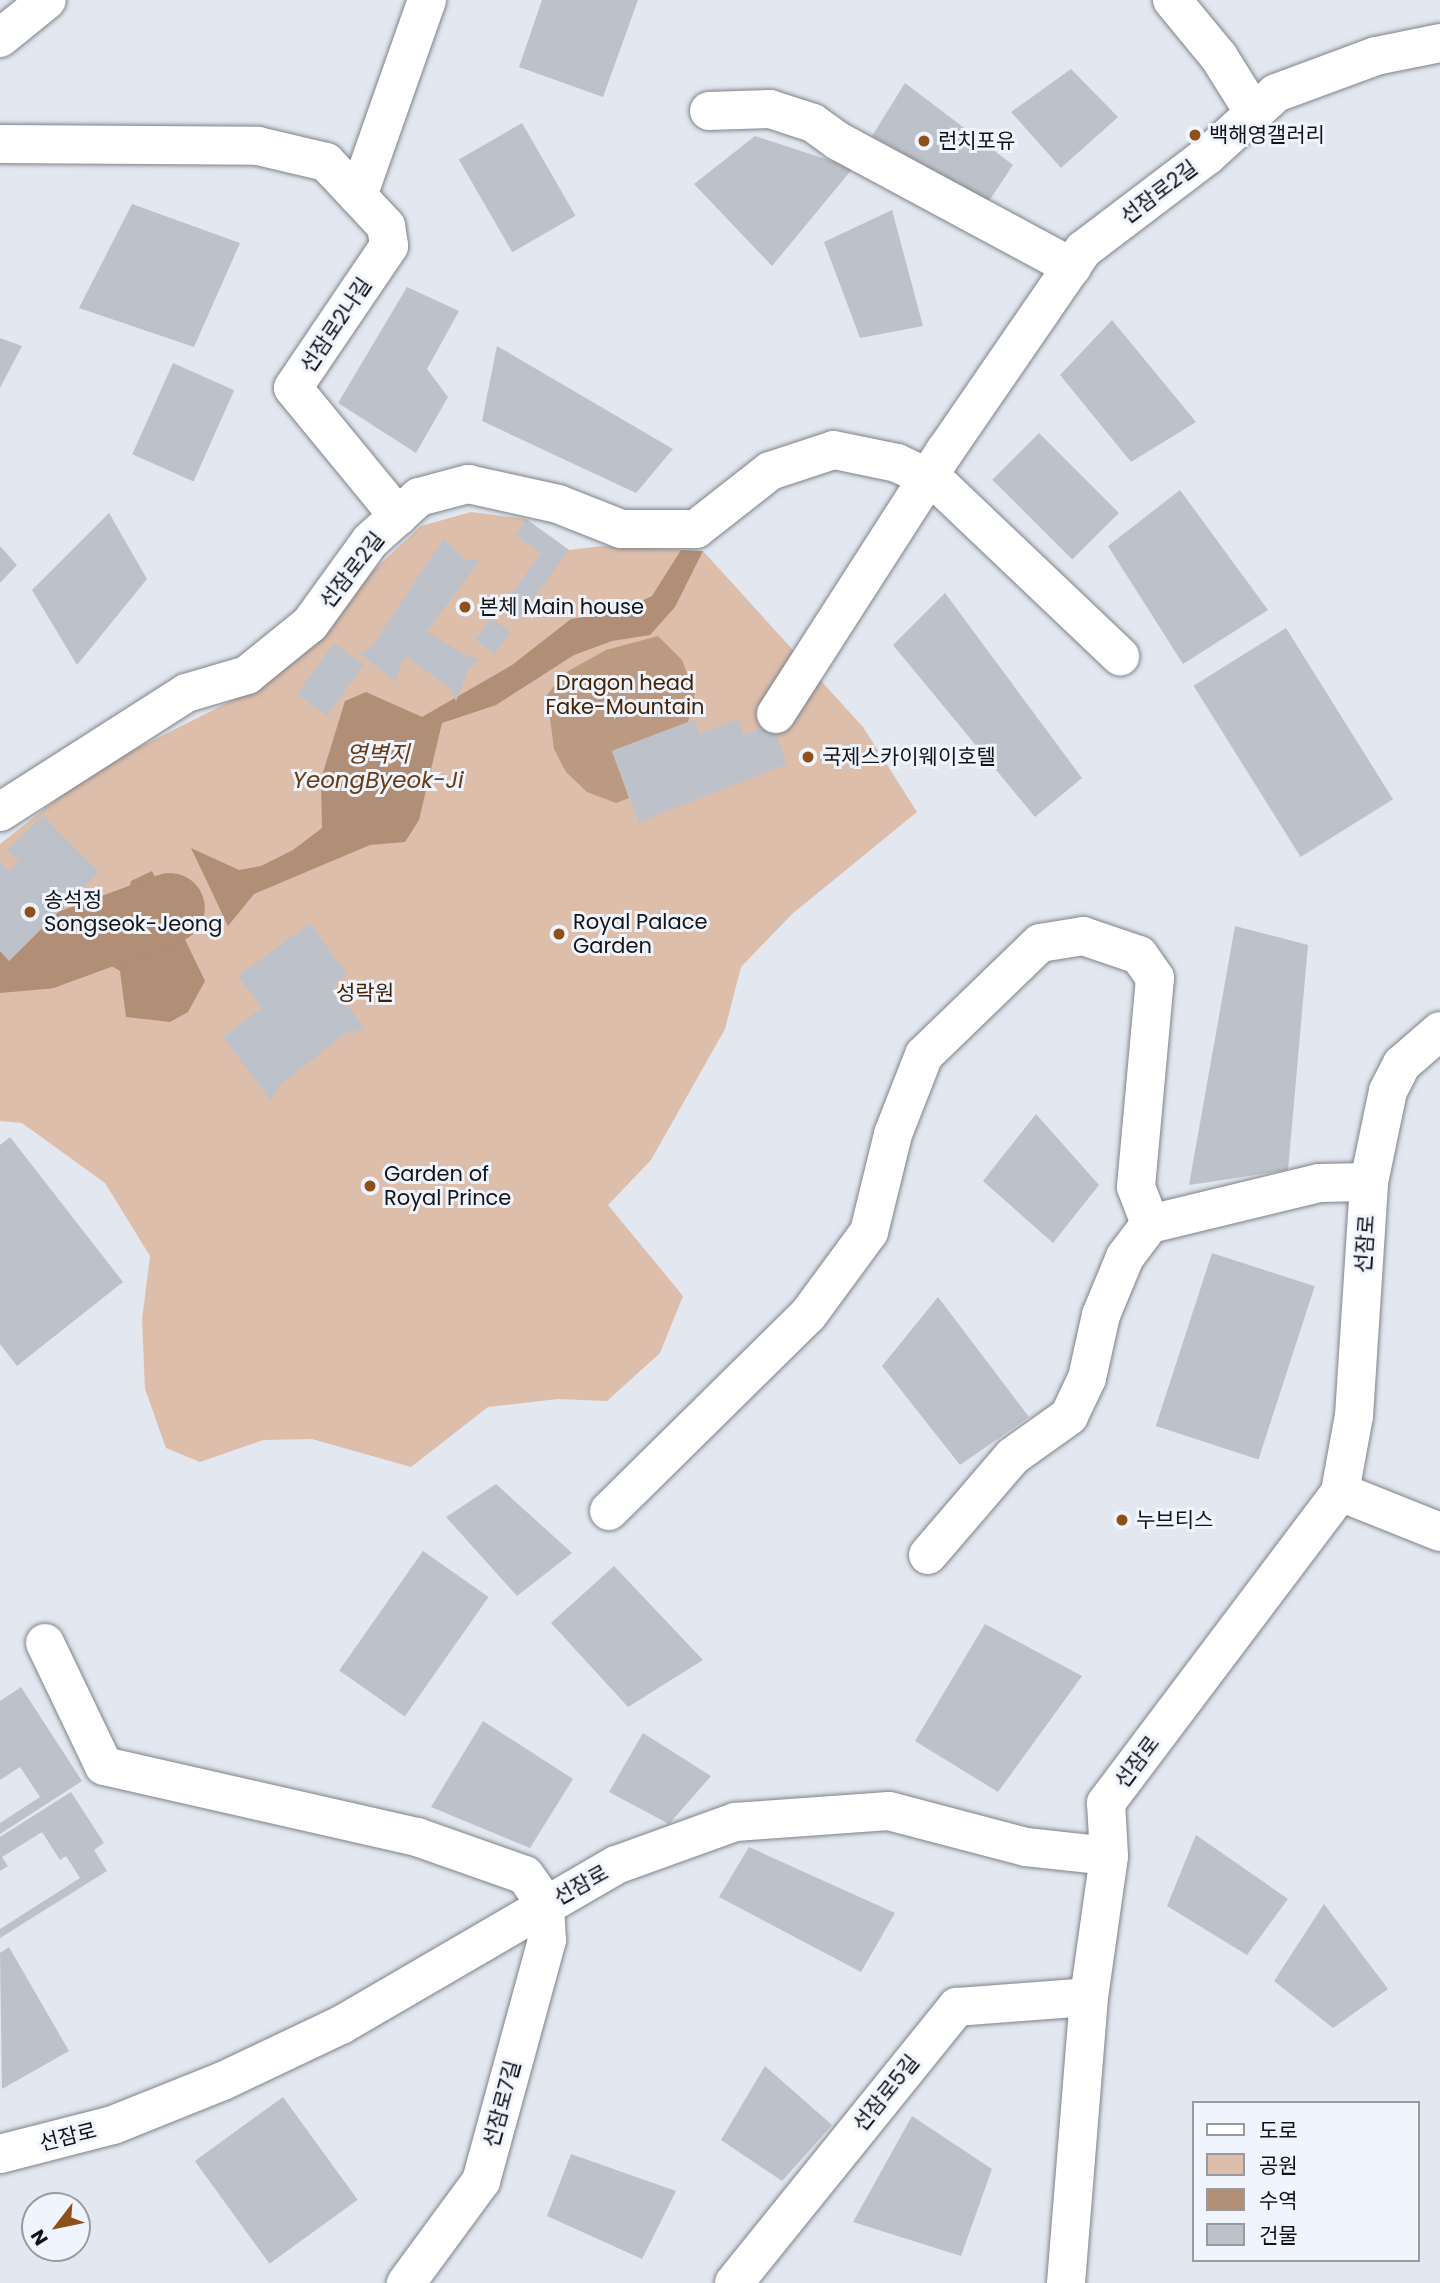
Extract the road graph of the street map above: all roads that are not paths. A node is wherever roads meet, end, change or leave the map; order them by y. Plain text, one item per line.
1 (47, 0) edge
2 (427, 0) edge
3 (1172, 0) edge
4 (0, 38) edge
5 (1440, 43) edge
6 (709, 111) dead end
7 (1254, 113) junction
8 (0, 144) edge
9 (358, 196) junction
10 (1073, 267) junction
11 (929, 476) junction
12 (398, 516) junction
13 (1120, 656) dead end
14 (776, 714) dead end
15 (0, 812) edge
16 (1440, 1031) edge
17 (1369, 1182) junction
18 (1150, 1224) junction
19 (1340, 1492) junction
20 (608, 1511) dead end
21 (1440, 1532) edge
22 (929, 1555) dead end
23 (45, 1643) dead end
24 (1109, 1856) junction
25 (545, 1904) junction
26 (1089, 1997) junction
27 (0, 2154) edge
28 (406, 2283) edge
29 (734, 2283) edge
30 (1066, 2283) edge

1 - 4 street
2 - 9 street
3 - 7 street
5 - 7 street, 선잠로2길
6 - 10 street
7 - 10 street, 선잠로2길
8 - 9 street, 선잠로2나길
9 - 12 street, 선잠로2나길
10 - 11 street, 선잠로2길
11 - 12 street, 선잠로2길
11 - 13 street, 선잠로2길
11 - 14 street, 선잠로2길
12 - 15 street, 선잠로2길
16 - 17 street, 선잠로
17 - 18 street
17 - 19 street, 선잠로
18 - 20 street
18 - 22 street
19 - 21 street
19 - 24 street, 선잠로
23 - 25 street, 선잠로
24 - 25 street, 선잠로
24 - 26 street
25 - 27 street, 선잠로
25 - 28 street, 선잠로7길
26 - 29 street, 선잠로5길
26 - 30 street

